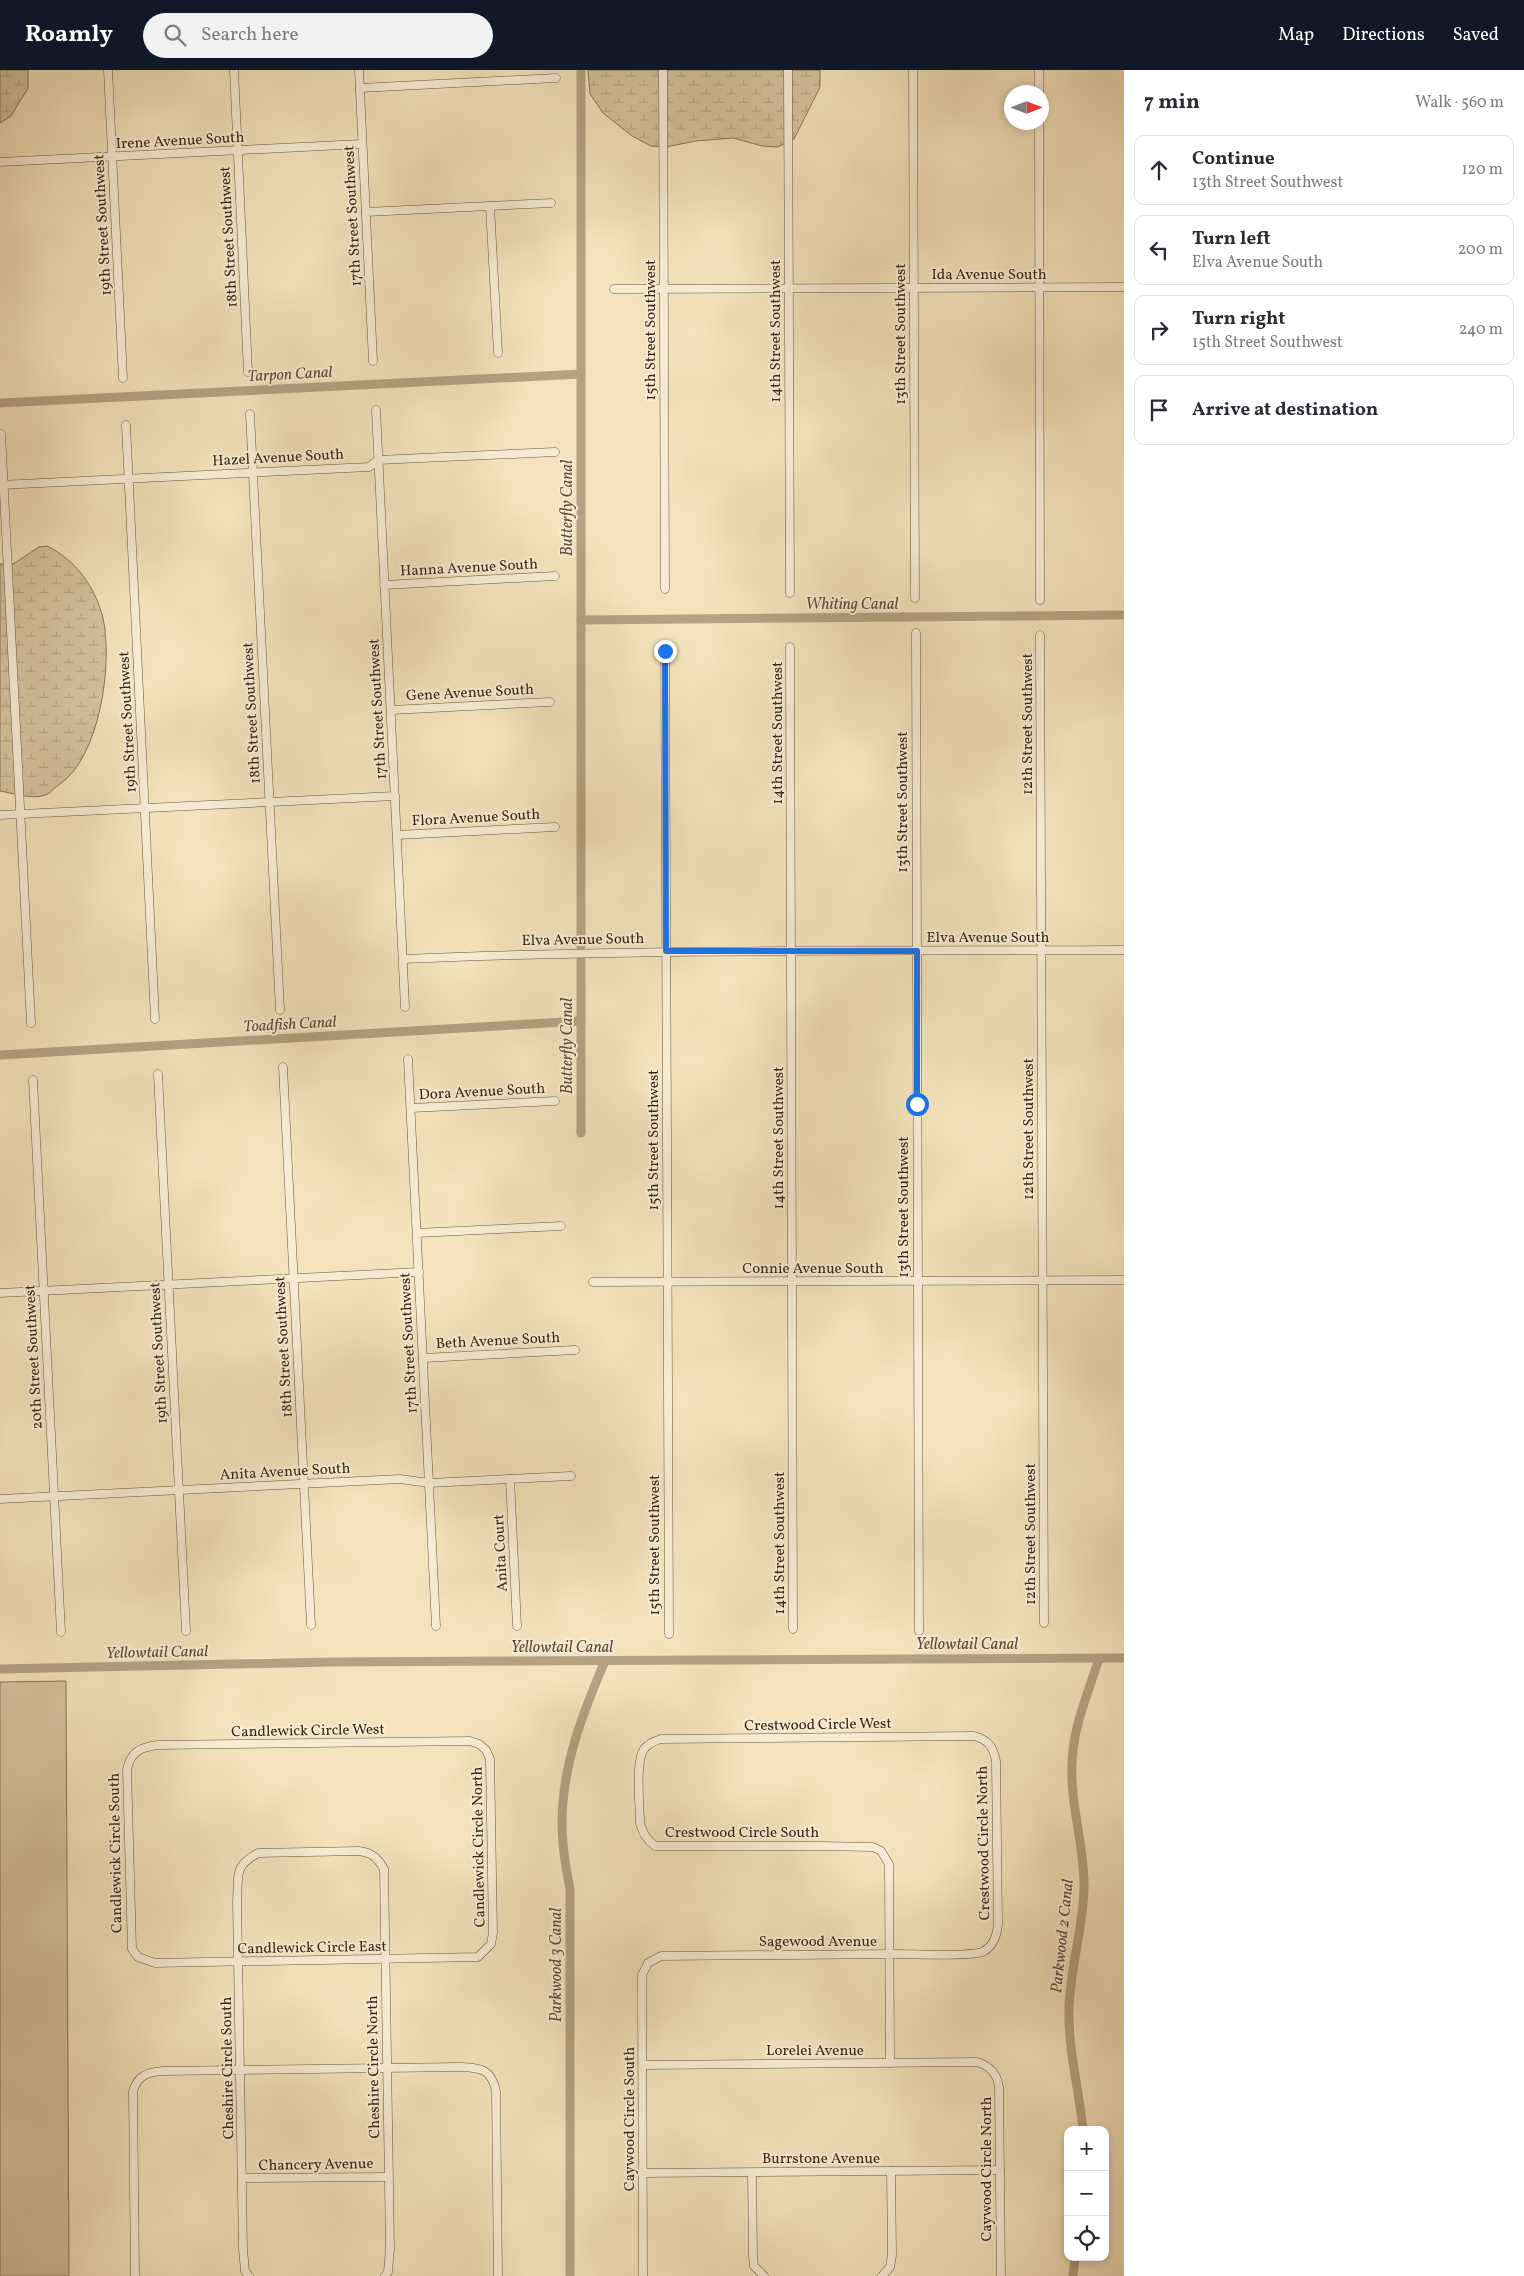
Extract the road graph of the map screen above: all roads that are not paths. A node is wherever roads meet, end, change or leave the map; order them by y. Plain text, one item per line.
1 (108, 70) edge
2 (234, 70) edge
3 (359, 70) edge
4 (663, 70) edge
5 (788, 70) edge
6 (913, 70) edge
7 (1039, 70) edge
8 (556, 78) dead end
9 (1039, 85) edge
10 (360, 88) junction
11 (1039, 130) edge
12 (362, 144) junction
13 (237, 150) junction
14 (112, 157) junction
15 (0, 162) edge
16 (551, 203) dead end
17 (490, 206) junction
18 (366, 212) junction
19 (1124, 287) edge
20 (664, 288) junction
21 (790, 288) junction
22 (914, 288) junction
23 (1039, 288) junction
24 (614, 289) dead end
25 (498, 353) dead end
26 (373, 361) dead end
27 (248, 372) dead end
28 (123, 378) dead end
29 (376, 410) dead end
30 (250, 414) dead end
31 (126, 425) dead end
32 (1, 434) edge
33 (554, 452) dead end
34 (378, 460) junction
35 (253, 472) junction
36 (128, 478) junction
37 (2, 485) edge
38 (555, 576) dead end
39 (384, 585) junction
40 (665, 589) dead end
41 (790, 593) dead end
42 (915, 598) dead end
43 (1040, 600) dead end
44 (916, 633) dead end
45 (1040, 635) dead end
46 (665, 646) dead end
47 (790, 647) dead end
48 (550, 702) dead end
49 (391, 710) junction
50 (395, 796) junction
51 (270, 802) junction
52 (145, 808) junction
53 (20, 814) junction
54 (0, 815) edge
55 (556, 827) dead end
56 (397, 835) junction
57 (1042, 950) junction
58 (1124, 950) edge
59 (666, 951) junction
60 (791, 951) junction
61 (917, 951) junction
62 (403, 959) junction
63 (405, 1007) dead end
64 (280, 1010) dead end
65 (155, 1018) dead end
66 (30, 1023) dead end
67 (408, 1059) dead end
68 (283, 1067) dead end
69 (158, 1074) dead end
70 (33, 1080) dead end
71 (555, 1101) dead end
72 (411, 1108) junction
73 (561, 1226) dead end
74 (417, 1233) junction
75 (418, 1272) junction
76 (293, 1278) junction
77 (1042, 1280) junction
78 (1124, 1280) edge
79 (917, 1281) junction
80 (593, 1282) dead end
81 (668, 1282) junction
82 (792, 1282) junction
83 (168, 1285) junction
84 (44, 1291) junction
85 (0, 1293) edge
86 (575, 1350) dead end
87 (423, 1358) junction
88 (571, 1476) dead end
89 (510, 1479) junction
90 (303, 1483) junction
91 (429, 1483) junction
92 (179, 1490) junction
93 (54, 1496) junction
94 (0, 1499) edge
95 (1044, 1623) dead end
96 (311, 1625) dead end
97 (436, 1626) dead end
98 (517, 1626) dead end
99 (794, 1630) dead end
100 (186, 1631) dead end
101 (919, 1631) dead end
102 (61, 1632) dead end
103 (669, 1634) dead end
104 (986, 1740) joint
105 (651, 1742) joint
106 (479, 1744) joint
107 (138, 1750) joint
108 (244, 1861) joint
109 (989, 1948) joint
110 (486, 1951) joint
111 (890, 1954) junction
112 (138, 1957) joint
113 (385, 1959) junction
114 (239, 1962) junction
115 (648, 1963) joint
116 (890, 2063) junction
117 (642, 2064) junction
118 (988, 2066) joint
119 (386, 2068) junction
120 (240, 2070) junction
121 (1000, 2170) junction
122 (891, 2171) junction
123 (643, 2173) junction
124 (752, 2173) junction
125 (388, 2177) junction
126 (243, 2178) junction
127 (135, 2276) edge
128 (249, 2276) edge
129 (385, 2276) edge
130 (498, 2276) edge
131 (644, 2276) edge
132 (764, 2276) edge
133 (882, 2276) edge
134 (1001, 2276) edge

1 - 14 street, 19th Street Southwest
2 - 13 street, 18th Street Southwest
3 - 10 street, 17th Street Southwest
4 - 20 street, 15th Street Southwest
5 - 21 street, 14th Street Southwest
6 - 22 street, 13th Street Southwest
7 - 9 street
8 - 10 street
10 - 12 street, 17th Street Southwest
11 - 23 street
12 - 13 street, Irene Avenue South
12 - 18 street, 17th Street Southwest
13 - 14 street, Irene Avenue South
13 - 27 street, 18th Street Southwest
14 - 15 street, Irene Avenue South
14 - 28 street, 19th Street Southwest
16 - 17 street
17 - 18 street
17 - 25 street
18 - 26 street, 17th Street Southwest
19 - 23 street, Ida Avenue South
20 - 21 street, Ida Avenue South
20 - 24 street, Ida Avenue South
20 - 40 street, 15th Street Southwest
21 - 22 street, Ida Avenue South
21 - 41 street, 14th Street Southwest
22 - 23 street, Ida Avenue South
22 - 42 street, 13th Street Southwest
23 - 43 street
29 - 34 street, 17th Street Southwest
30 - 35 street, 18th Street Southwest
31 - 36 street, 19th Street Southwest
32 - 37 street
33 - 34 street, Hazel Avenue South
34 - 35 street, Hazel Avenue South
34 - 39 street, 17th Street Southwest
35 - 36 street, Hazel Avenue South
35 - 51 street, 18th Street Southwest
36 - 37 street, Hazel Avenue South
36 - 52 street, 19th Street Southwest
37 - 53 street
38 - 39 street, Hanna Avenue South
39 - 49 street, 17th Street Southwest
44 - 61 street, 13th Street Southwest
45 - 57 street, 12th Street Southwest
46 - 59 street, 15th Street Southwest
47 - 60 street, 14th Street Southwest
48 - 49 street, Gene Avenue South
49 - 50 street, 17th Street Southwest
50 - 51 street, Flora Avenue South
50 - 56 street, 17th Street Southwest
51 - 52 street, Flora Avenue South
51 - 64 street, 18th Street Southwest
52 - 53 street, Flora Avenue South
52 - 65 street, 19th Street Southwest
53 - 54 street, Flora Avenue South
53 - 66 street
55 - 56 street, Flora Avenue South
56 - 62 street, 17th Street Southwest
57 - 58 street, Elva Avenue South
57 - 61 street, Elva Avenue South
57 - 77 street, 12th Street Southwest
59 - 60 street, Elva Avenue South
59 - 62 street, Elva Avenue South
59 - 81 street, 15th Street Southwest
60 - 61 street, Elva Avenue South
60 - 82 street, 14th Street Southwest
61 - 79 street, 13th Street Southwest
62 - 63 street, 17th Street Southwest
67 - 72 street, 17th Street Southwest
68 - 76 street, 18th Street Southwest
69 - 83 street, 19th Street Southwest
70 - 84 street, 20th Street Southwest
71 - 72 street, Dora Avenue South
72 - 74 street, 17th Street Southwest
73 - 74 street
74 - 75 street, 17th Street Southwest
75 - 76 street
75 - 87 street, 17th Street Southwest
76 - 83 street
76 - 90 street, 18th Street Southwest
77 - 78 street, Connie Avenue South
77 - 79 street, Connie Avenue South
77 - 95 street, 12th Street Southwest
79 - 82 street, Connie Avenue South
79 - 101 street, 13th Street Southwest
80 - 81 street, Connie Avenue South
81 - 82 street, Connie Avenue South
81 - 103 street, 15th Street Southwest
82 - 99 street, 14th Street Southwest
83 - 84 street
83 - 92 street, 19th Street Southwest
84 - 85 street
84 - 93 street, 20th Street Southwest
86 - 87 street, Beth Avenue South
87 - 91 street, 17th Street Southwest
88 - 89 street, Anita Avenue South
89 - 91 street, Anita Avenue South
89 - 98 street, Anita Court
90 - 91 street, Anita Avenue South
90 - 92 street, Anita Avenue South
90 - 96 street, 18th Street Southwest
91 - 97 street, 17th Street Southwest
92 - 93 street, Anita Avenue South
92 - 100 street, 19th Street Southwest
93 - 94 street, Anita Avenue South
93 - 102 street, 20th Street Southwest
104 - 105 street, Crestwood Circle West
104 - 109 street, Crestwood Circle North
105 - 111 street, Crestwood Circle South
106 - 107 street, Candlewick Circle West
106 - 110 street, Candlewick Circle North
107 - 112 street, Candlewick Circle South
108 - 113 street, Cheshire Circle North
108 - 114 street, Cheshire Circle South
109 - 111 street, Sagewood Avenue
110 - 113 street, Candlewick Circle East
111 - 115 street, Sagewood Avenue
111 - 116 street
112 - 114 street, Candlewick Circle East
113 - 114 street, Candlewick Circle East
113 - 119 street, Cheshire Circle North
114 - 120 street, Cheshire Circle South
115 - 117 street, Caywood Circle South
116 - 117 street, Lorelei Avenue
116 - 118 street, Lorelei Avenue
117 - 123 street, Caywood Circle South
118 - 121 street, Caywood Circle North
119 - 120 street
119 - 125 street, Cheshire Circle North
119 - 130 street
120 - 126 street, Cheshire Circle South
120 - 127 street
121 - 122 street, Burrstone Avenue
121 - 134 street, Caywood Circle North
122 - 124 street, Burrstone Avenue
122 - 133 street
123 - 124 street, Burrstone Avenue
123 - 131 street, Caywood Circle South
124 - 132 street
125 - 126 street, Chancery Avenue
125 - 129 street, Cheshire Circle North
126 - 128 street, Cheshire Circle South

